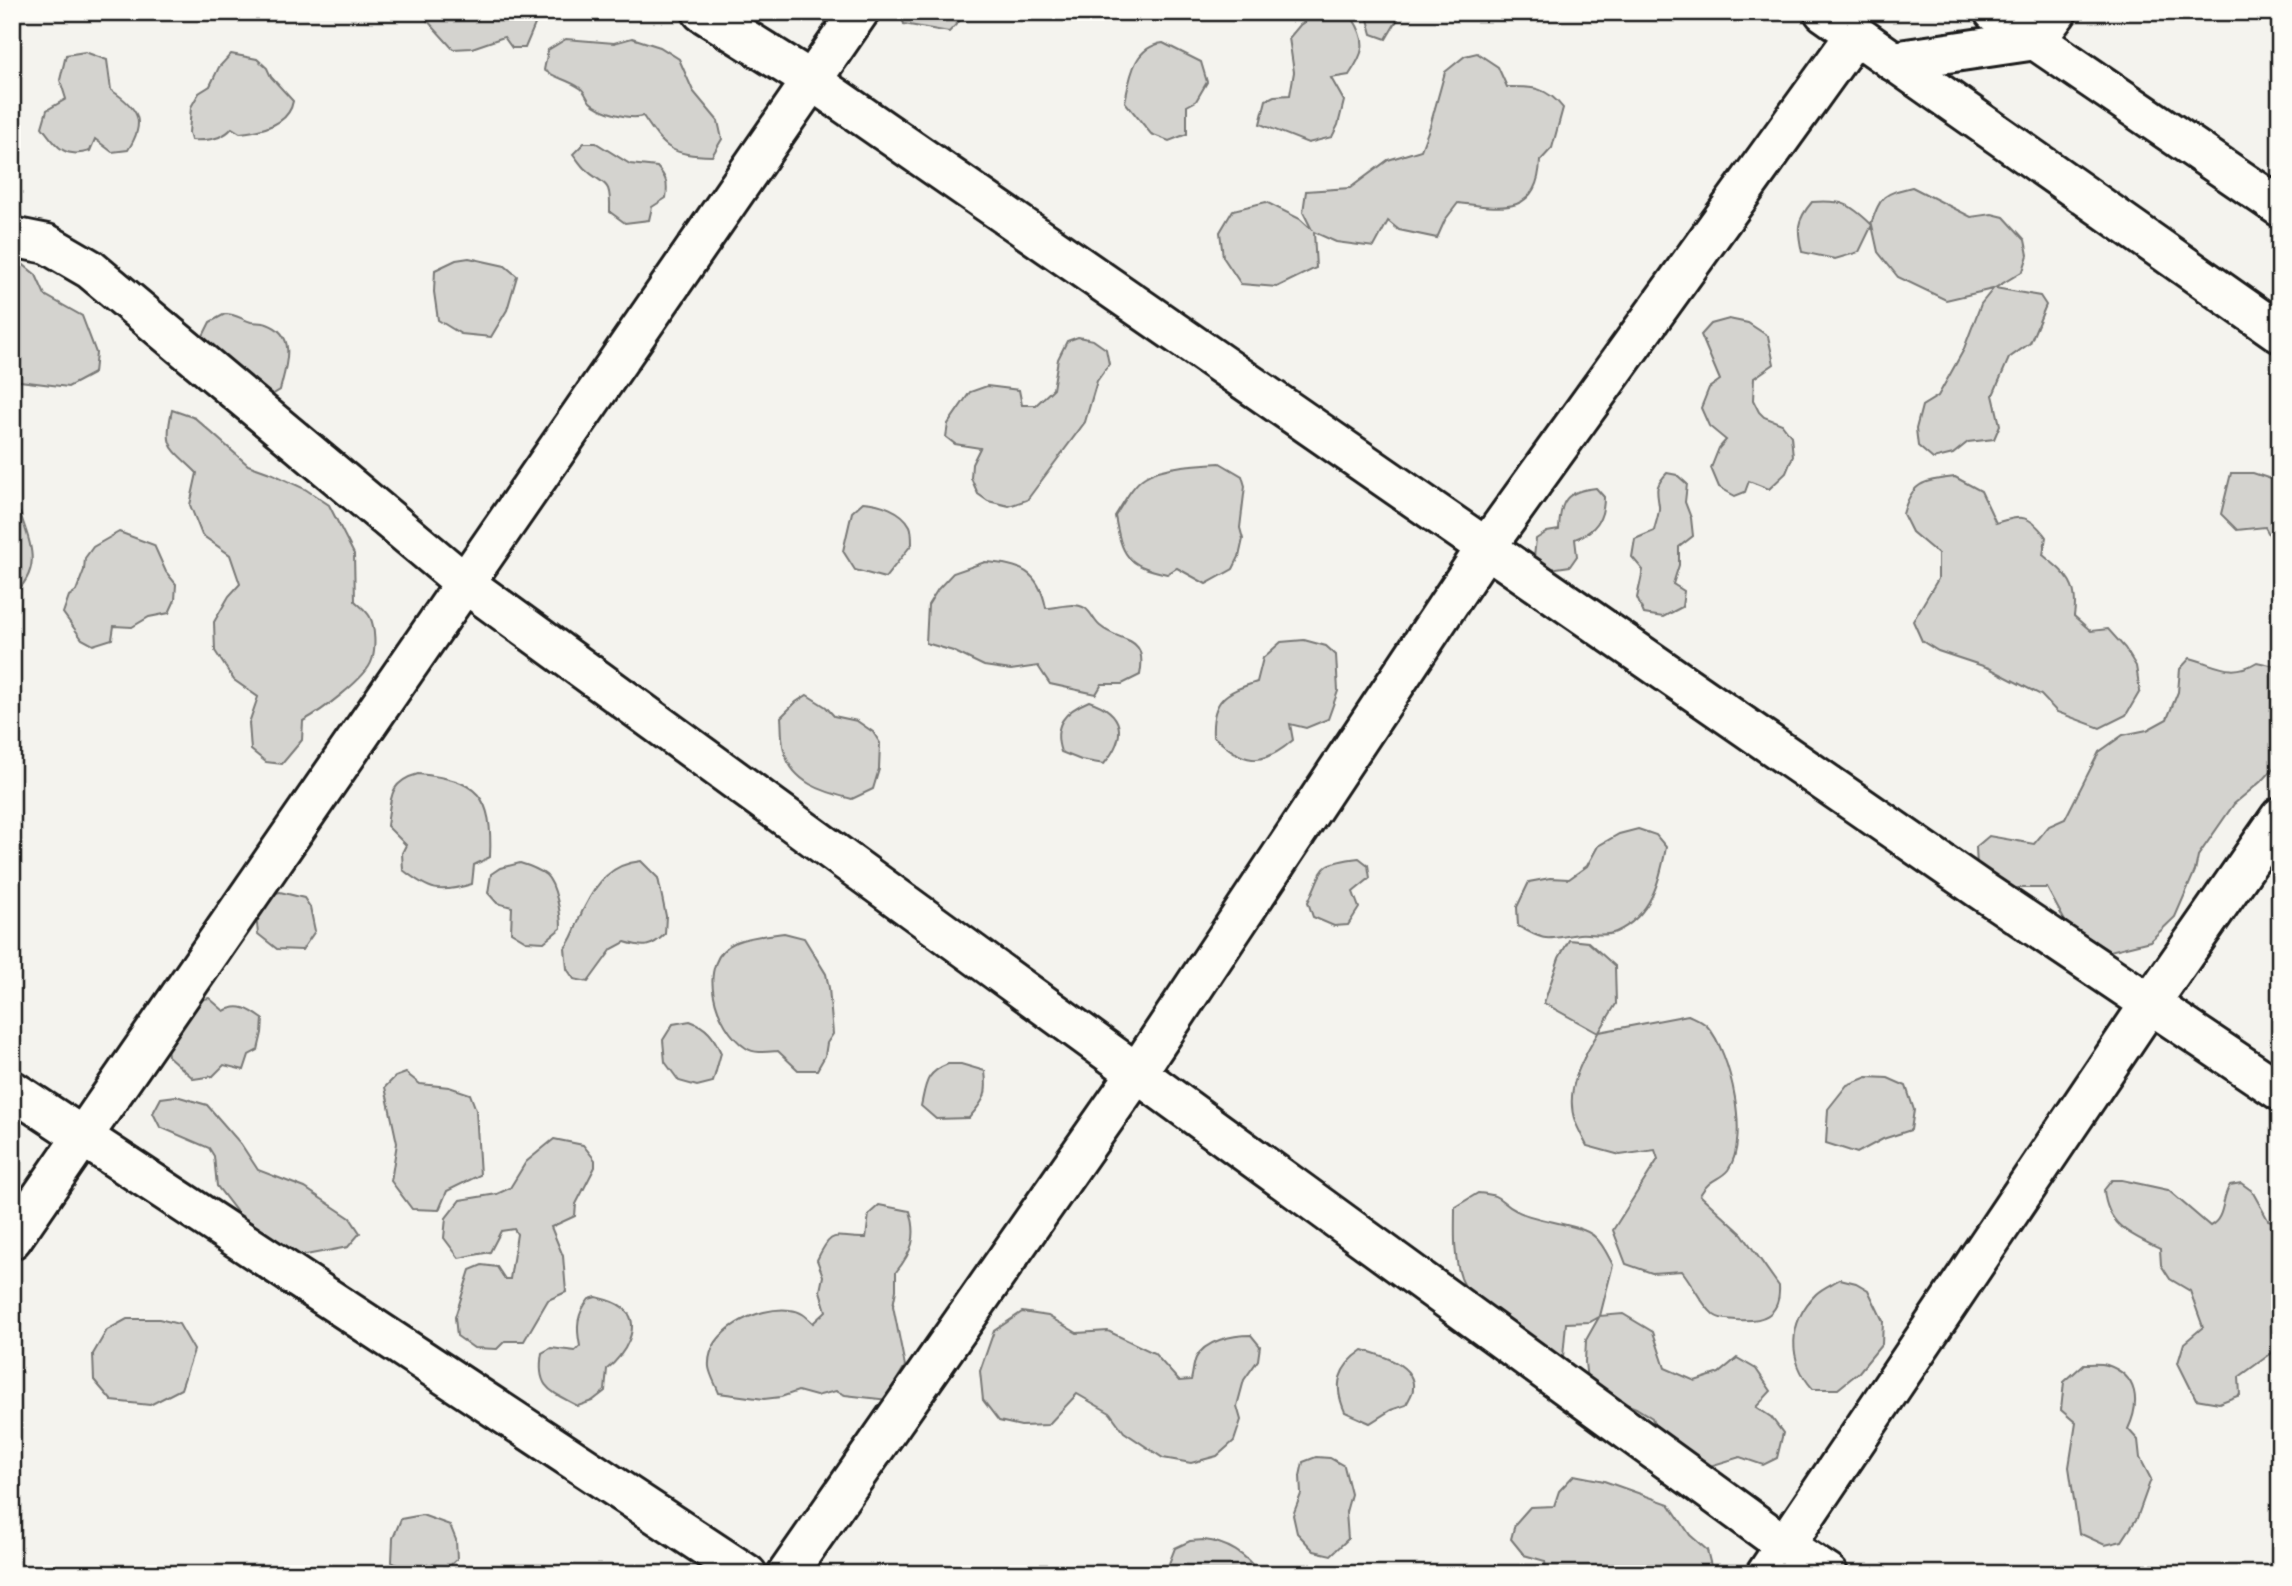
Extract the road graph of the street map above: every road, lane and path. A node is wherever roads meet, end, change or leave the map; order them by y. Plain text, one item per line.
1 (702, 12) edge
2 (859, 12) edge
3 (1824, 12) edge
4 (1994, 12) edge
5 (2047, 26) edge
6 (1854, 35) junction
7 (1893, 61) junction
8 (812, 80) junction
9 (2280, 207) edge
10 (12, 237) edge
11 (2280, 333) edge
12 (1487, 547) junction
13 (466, 584) junction
14 (2280, 817) edge
15 (2149, 1005) junction
16 (1136, 1074) junction
17 (12, 1090) edge
18 (2280, 1091) edge
19 (83, 1137) junction
20 (12, 1239) edge
21 (1776, 1560) edge
22 (747, 1574) edge
23 (787, 1574) edge
24 (1828, 1574) edge

1 - 8 street
2 - 8 street
3 - 6 street
4 - 5 street
5 - 7 street
5 - 9 street
6 - 7 street
6 - 12 street
7 - 11 street
8 - 12 street
8 - 13 street
10 - 13 street
12 - 15 street
12 - 16 street
13 - 16 street
13 - 19 street
14 - 15 street
15 - 18 street
15 - 21 street
16 - 21 street
16 - 23 street
17 - 19 street
19 - 20 street
19 - 22 street
21 - 24 street

